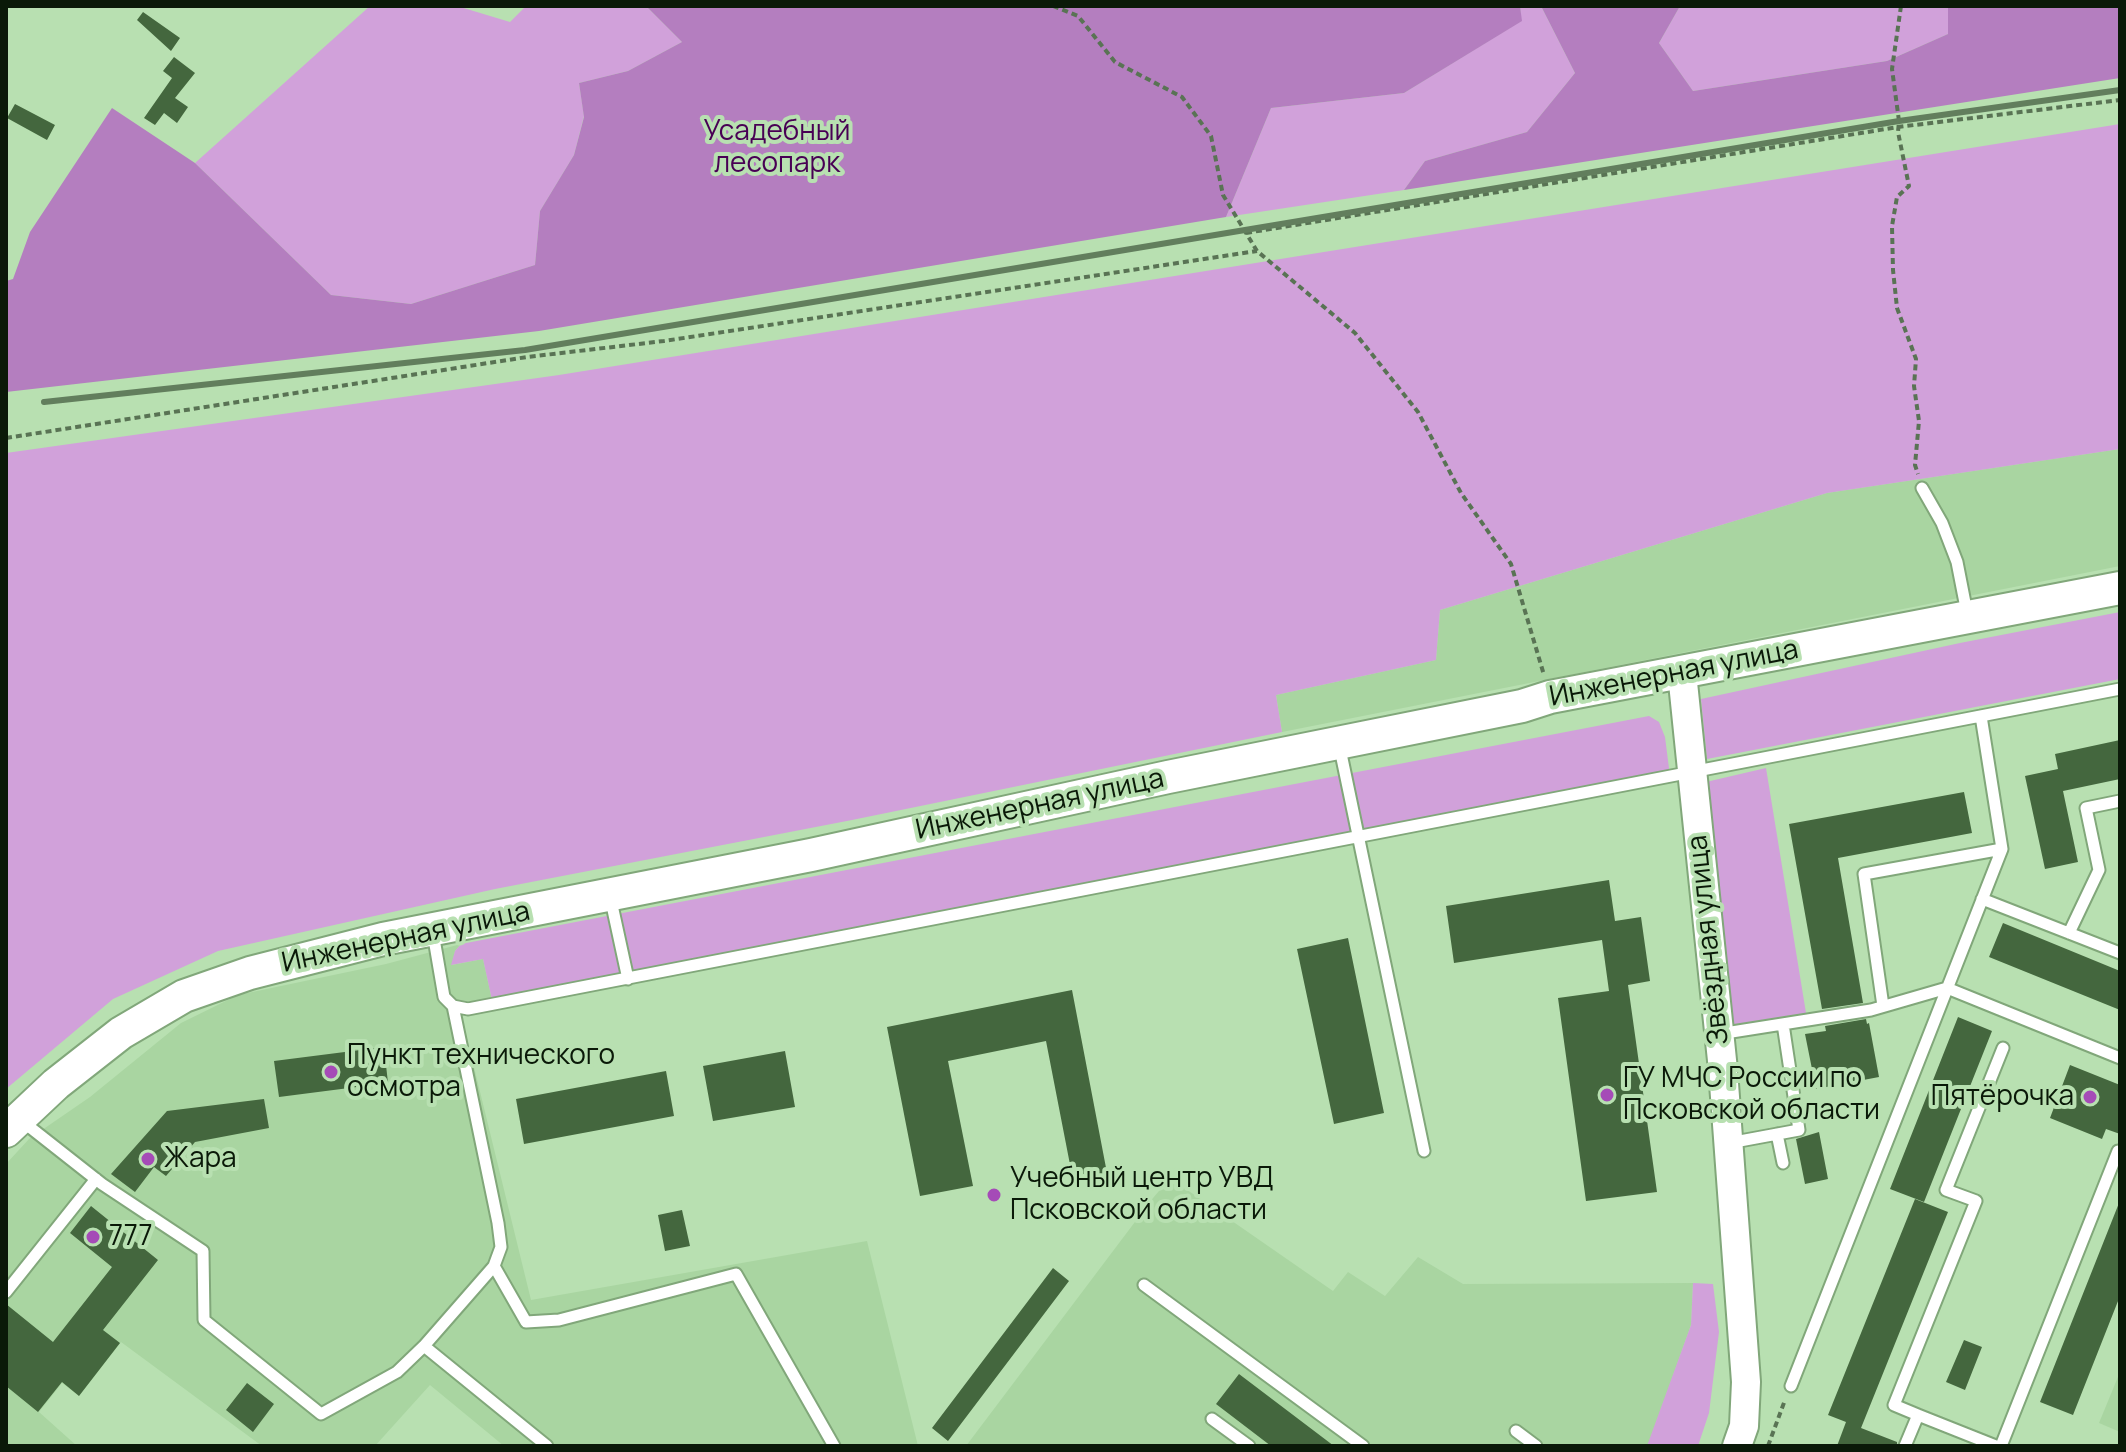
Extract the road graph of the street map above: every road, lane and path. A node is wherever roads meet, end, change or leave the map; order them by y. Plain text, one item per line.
1 (1053, 6) edge
2 (1901, 6) edge
3 (2120, 100) edge
4 (1898, 127) junction
5 (1246, 233) junction
6 (1257, 251) junction
7 (6, 438) edge
8 (1922, 488) joint
9 (2120, 588) edge
10 (1968, 617) junction
11 (1682, 673) junction
12 (2120, 689) edge
13 (1550, 697) junction
14 (1981, 716) junction
15 (1339, 744) junction
16 (1692, 771) junction
17 (2120, 801) edge
18 (1357, 836) junction
19 (2002, 849) junction
20 (610, 895) junction
21 (1982, 899) junction
22 (432, 930) junction
23 (2069, 933) junction
24 (2120, 953) edge
25 (628, 979) junction
26 (1947, 988) junction
27 (453, 1006) junction
28 (1883, 1006) junction
29 (1783, 1024) junction
30 (1719, 1034) junction
31 (2003, 1048) dead end
32 (2120, 1058) edge
33 (12, 1124) edge
34 (1777, 1134) junction
35 (1729, 1143) junction
36 (1424, 1151) dead end
37 (2118, 1151) edge
38 (1783, 1163) dead end
39 (96, 1179) junction
40 (494, 1266) junction
41 (1144, 1285) dead end
42 (6, 1292) edge
43 (424, 1346) junction
44 (1791, 1386) joint
45 (1918, 1415) junction
46 (1212, 1419) dead end
47 (1516, 1431) dead end
48 (547, 1446) edge
49 (834, 1446) edge
50 (1249, 1446) edge
51 (1363, 1446) edge
52 (1536, 1446) edge
53 (1737, 1446) edge
54 (1768, 1446) edge
55 (1905, 1446) edge
56 (1998, 1446) edge

1 - 5 path
2 - 4 path
3 - 4 path
4 - 5 path
4 - 8 path
5 - 6 path
6 - 7 path
6 - 13 path
8 - 10 lane
9 - 10 main road, Инженерная улица
10 - 11 main road, Инженерная улица
11 - 13 main road, Инженерная улица
11 - 16 street, Звёздная улица
12 - 14 lane
13 - 15 main road, Инженерная улица
14 - 16 lane
14 - 19 lane
15 - 18 lane
15 - 20 main road, Инженерная улица
16 - 18 lane
16 - 30 street, Звёздная улица
17 - 23 lane
18 - 25 lane
18 - 36 lane
19 - 21 lane
19 - 28 lane
20 - 22 main road, Инженерная улица
20 - 25 lane
21 - 23 lane
21 - 26 lane
22 - 27 lane
22 - 33 main road, Инженерная улица
23 - 24 lane
25 - 27 lane
26 - 28 lane
26 - 32 lane
26 - 44 lane
27 - 40 lane
28 - 29 lane
29 - 30 lane
29 - 34 lane
30 - 35 street, Звёздная улица
31 - 45 lane
33 - 39 lane
34 - 35 lane
34 - 38 lane
35 - 53 street, Звёздная улица
37 - 56 lane
39 - 42 lane
39 - 43 lane
40 - 43 lane
40 - 49 lane
41 - 51 lane
43 - 48 lane
44 - 54 path
45 - 55 lane
45 - 56 lane
46 - 50 lane
47 - 52 lane

